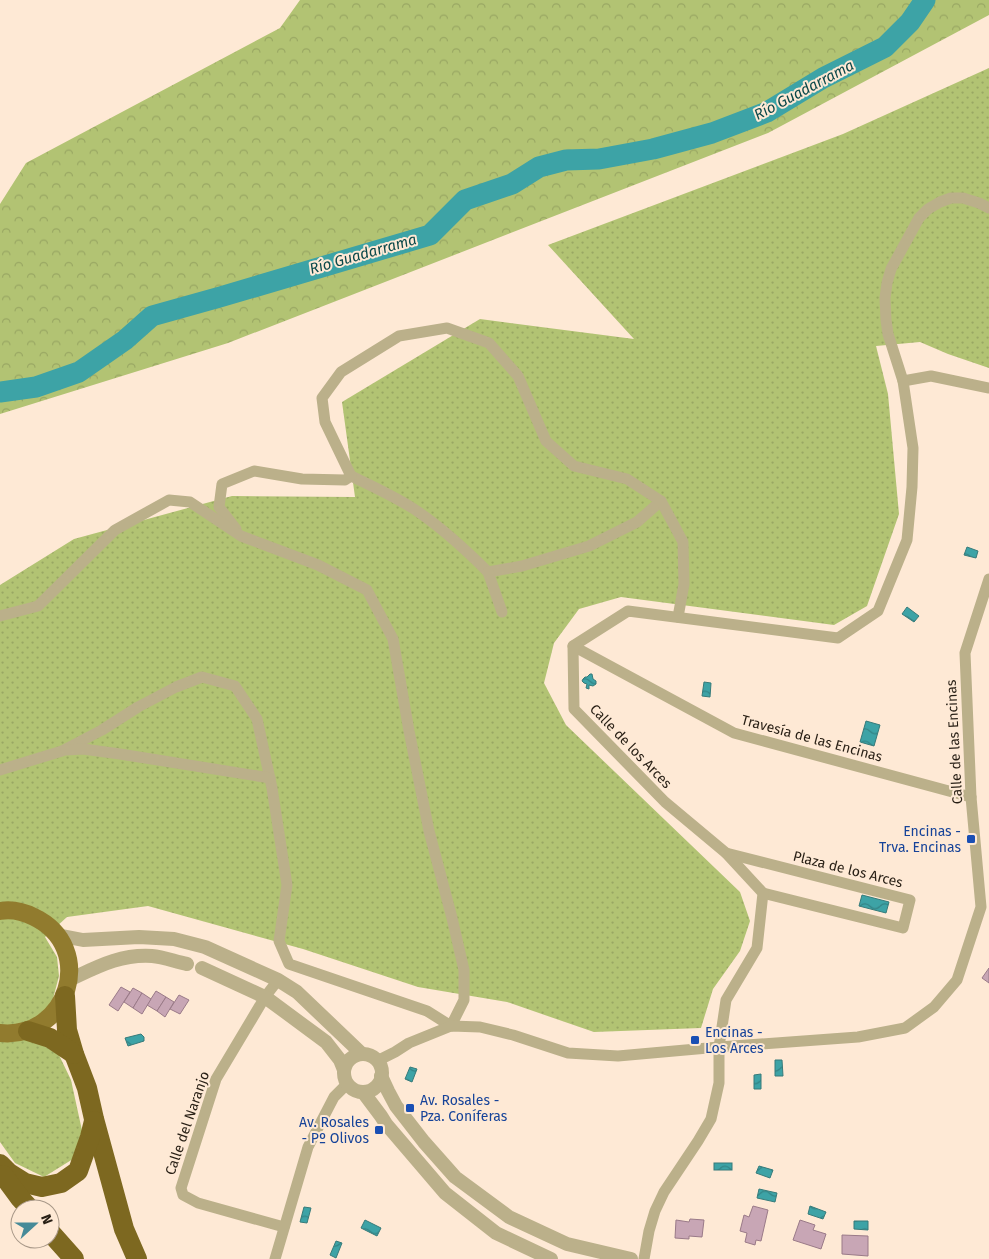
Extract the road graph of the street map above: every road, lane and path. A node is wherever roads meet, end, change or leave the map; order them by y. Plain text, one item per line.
1 (989, 208) edge
2 (903, 381) junction
3 (989, 388) edge
4 (351, 476) junction
5 (661, 501) junction
6 (241, 536) junction
7 (488, 572) junction
8 (989, 579) edge
9 (502, 612) dead end
10 (0, 616) edge
11 (678, 618) junction
12 (573, 646) junction
13 (62, 751) junction
14 (0, 770) edge
15 (270, 778) junction
16 (971, 797) junction
17 (726, 853) junction
18 (763, 893) junction
19 (0, 911) edge
20 (57, 935) junction
21 (187, 964) joint
22 (202, 968) joint
23 (278, 980) junction
24 (67, 988) junction
25 (265, 997) junction
26 (451, 1026) junction
27 (28, 1031) junction
28 (0, 1033) edge
29 (719, 1047) junction
30 (74, 1054) junction
31 (362, 1054) junction
32 (377, 1060) junction
33 (344, 1070) junction
34 (381, 1076) junction
35 (347, 1084) junction
36 (363, 1092) junction
37 (94, 1119) junction
38 (0, 1164) edge
39 (0, 1171) edge
40 (0, 1188) edge
41 (21, 1199) edge
42 (10, 1200) edge
43 (284, 1227) junction
44 (60, 1243) edge
45 (51, 1249) edge
46 (59, 1259) edge
47 (74, 1259) edge
48 (137, 1259) edge
49 (275, 1259) edge
50 (551, 1259) edge
51 (630, 1259) edge
52 (644, 1259) edge

1 - 2 street
2 - 3 street
2 - 11 street
4 - 5 street
4 - 6 street
4 - 7 street
5 - 7 street
5 - 11 street
6 - 10 street
6 - 26 street
7 - 9 street
8 - 16 street, Calle de las Encinas
11 - 12 street
12 - 16 street, Travesía de las Encinas
12 - 17 street, Calle de los Arces
13 - 14 street
13 - 15 street
13 - 15 street
15 - 26 street
16 - 29 street, Calle de las Encinas
17 - 18 street, Calle de los Arces
17 - 18 street, Plaza de los Arces
18 - 29 street
19 - 20 main road
20 - 23 street
20 - 24 main road
21 - 22 street
21 - 24 street
22 - 25 street
23 - 25 street, Calle del Naranjo
23 - 31 street
24 - 27 main road
24 - 30 highway
25 - 33 street
25 - 43 street, Calle del Naranjo
26 - 29 street, Calle de las Encinas
26 - 32 street, Calle de las Encinas
27 - 28 main road
27 - 30 highway
29 - 52 street
30 - 37 highway
31 - 32 street
31 - 33 street
32 - 34 street
33 - 35 street
34 - 36 street
34 - 51 street
35 - 36 street
35 - 43 street
36 - 50 street
37 - 38 highway
37 - 48 highway
39 - 41 highway
40 - 42 highway
43 - 49 street
44 - 47 highway
45 - 46 highway

